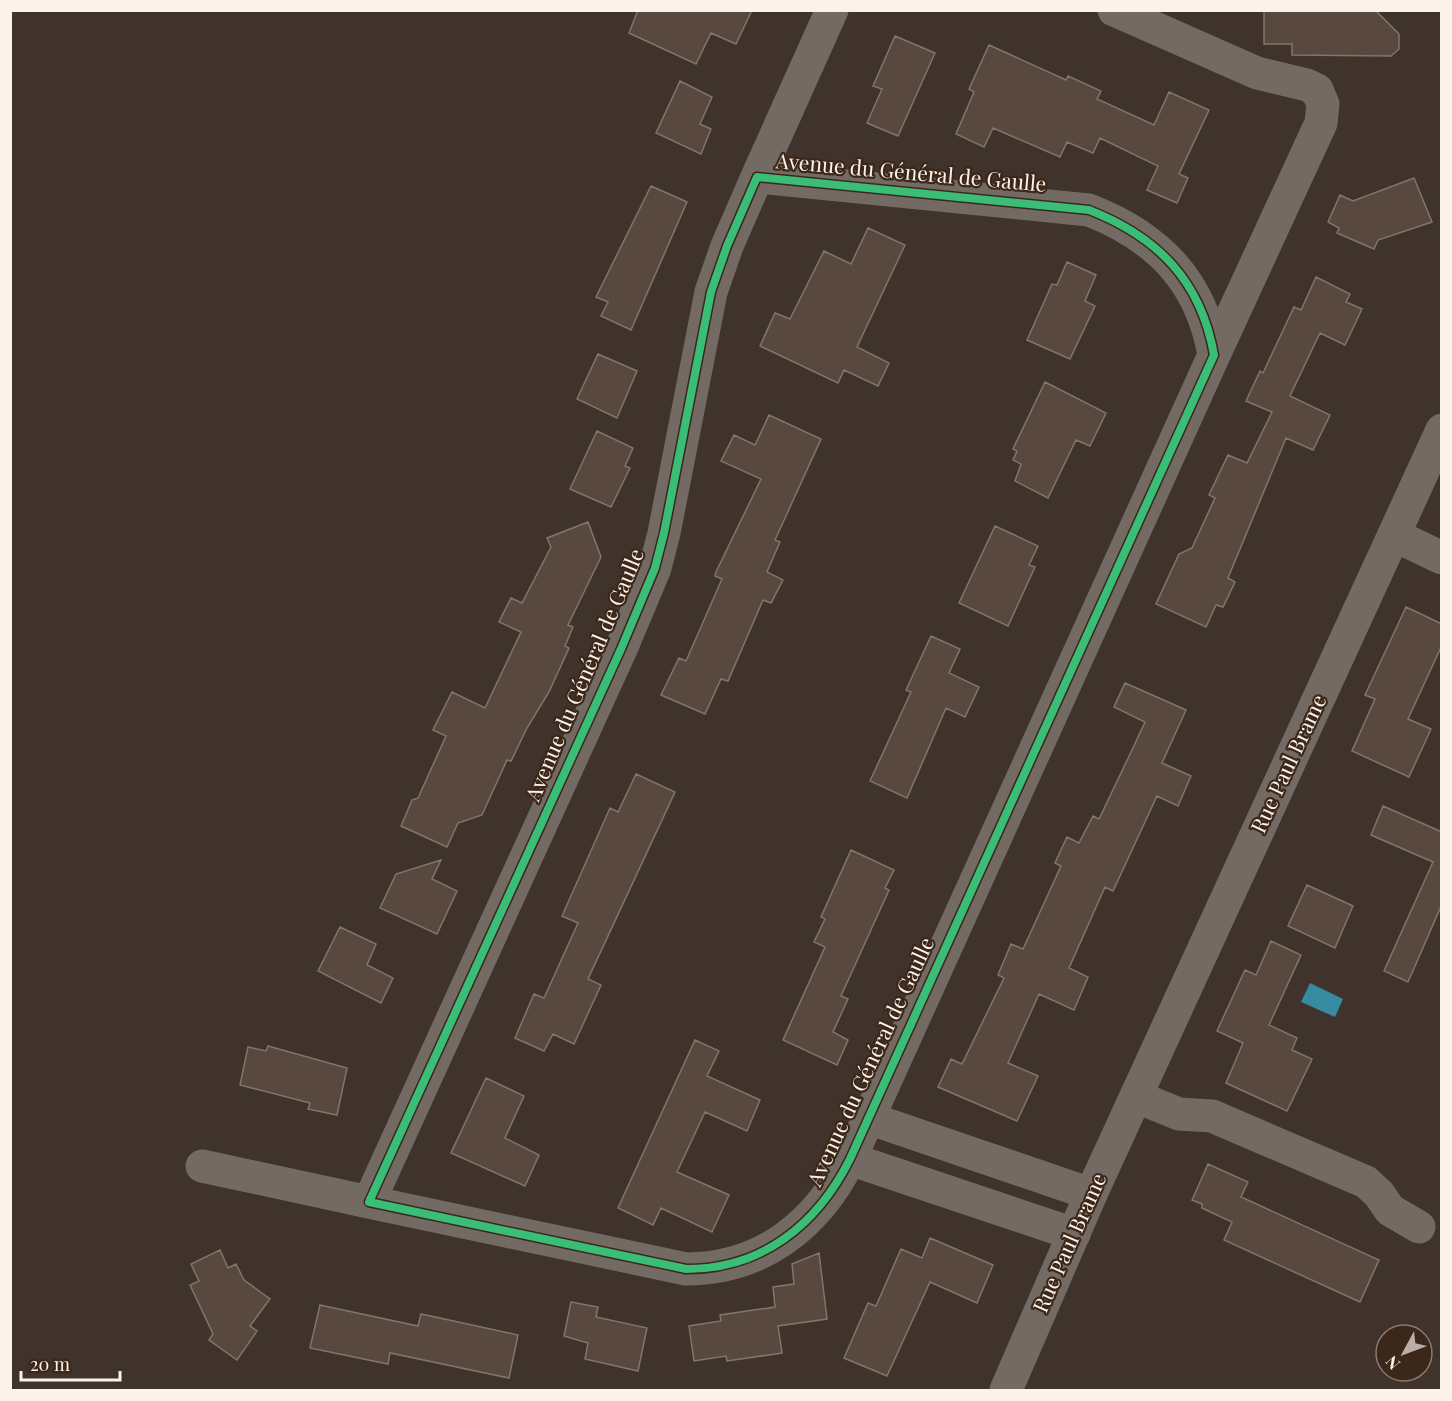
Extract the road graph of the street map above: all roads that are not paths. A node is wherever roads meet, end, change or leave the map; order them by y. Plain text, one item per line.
1 (832, 10) edge
2 (1114, 10) edge
3 (757, 177) junction
4 (1214, 355) junction
5 (1442, 430) edge
6 (1394, 534) junction
7 (1442, 558) edge
8 (1137, 1097) junction
9 (868, 1118) junction
10 (850, 1159) junction
11 (202, 1166) dead end
12 (1091, 1194) junction
13 (369, 1202) junction
14 (1419, 1227) dead end
15 (1074, 1234) junction
16 (1006, 1390) edge

1 - 3 street, Avenue du Général de Gaulle
2 - 4 street, Avenue du Général de Gaulle
3 - 4 street, Avenue du Général de Gaulle
3 - 13 street, Avenue du Général de Gaulle
4 - 9 street, Avenue du Général de Gaulle
5 - 6 street, Rue Paul Brame
6 - 7 street
6 - 8 street, Rue Paul Brame
8 - 12 street, Rue Paul Brame
8 - 14 street
9 - 10 street, Avenue du Général de Gaulle
9 - 12 street, Avenue du Général de Gaulle
10 - 13 street, Avenue du Général de Gaulle
10 - 15 street, Avenue du Général de Gaulle
11 - 13 street, Avenue du Général de Gaulle
12 - 15 street, Rue Paul Brame
15 - 16 street, Rue Paul Brame

